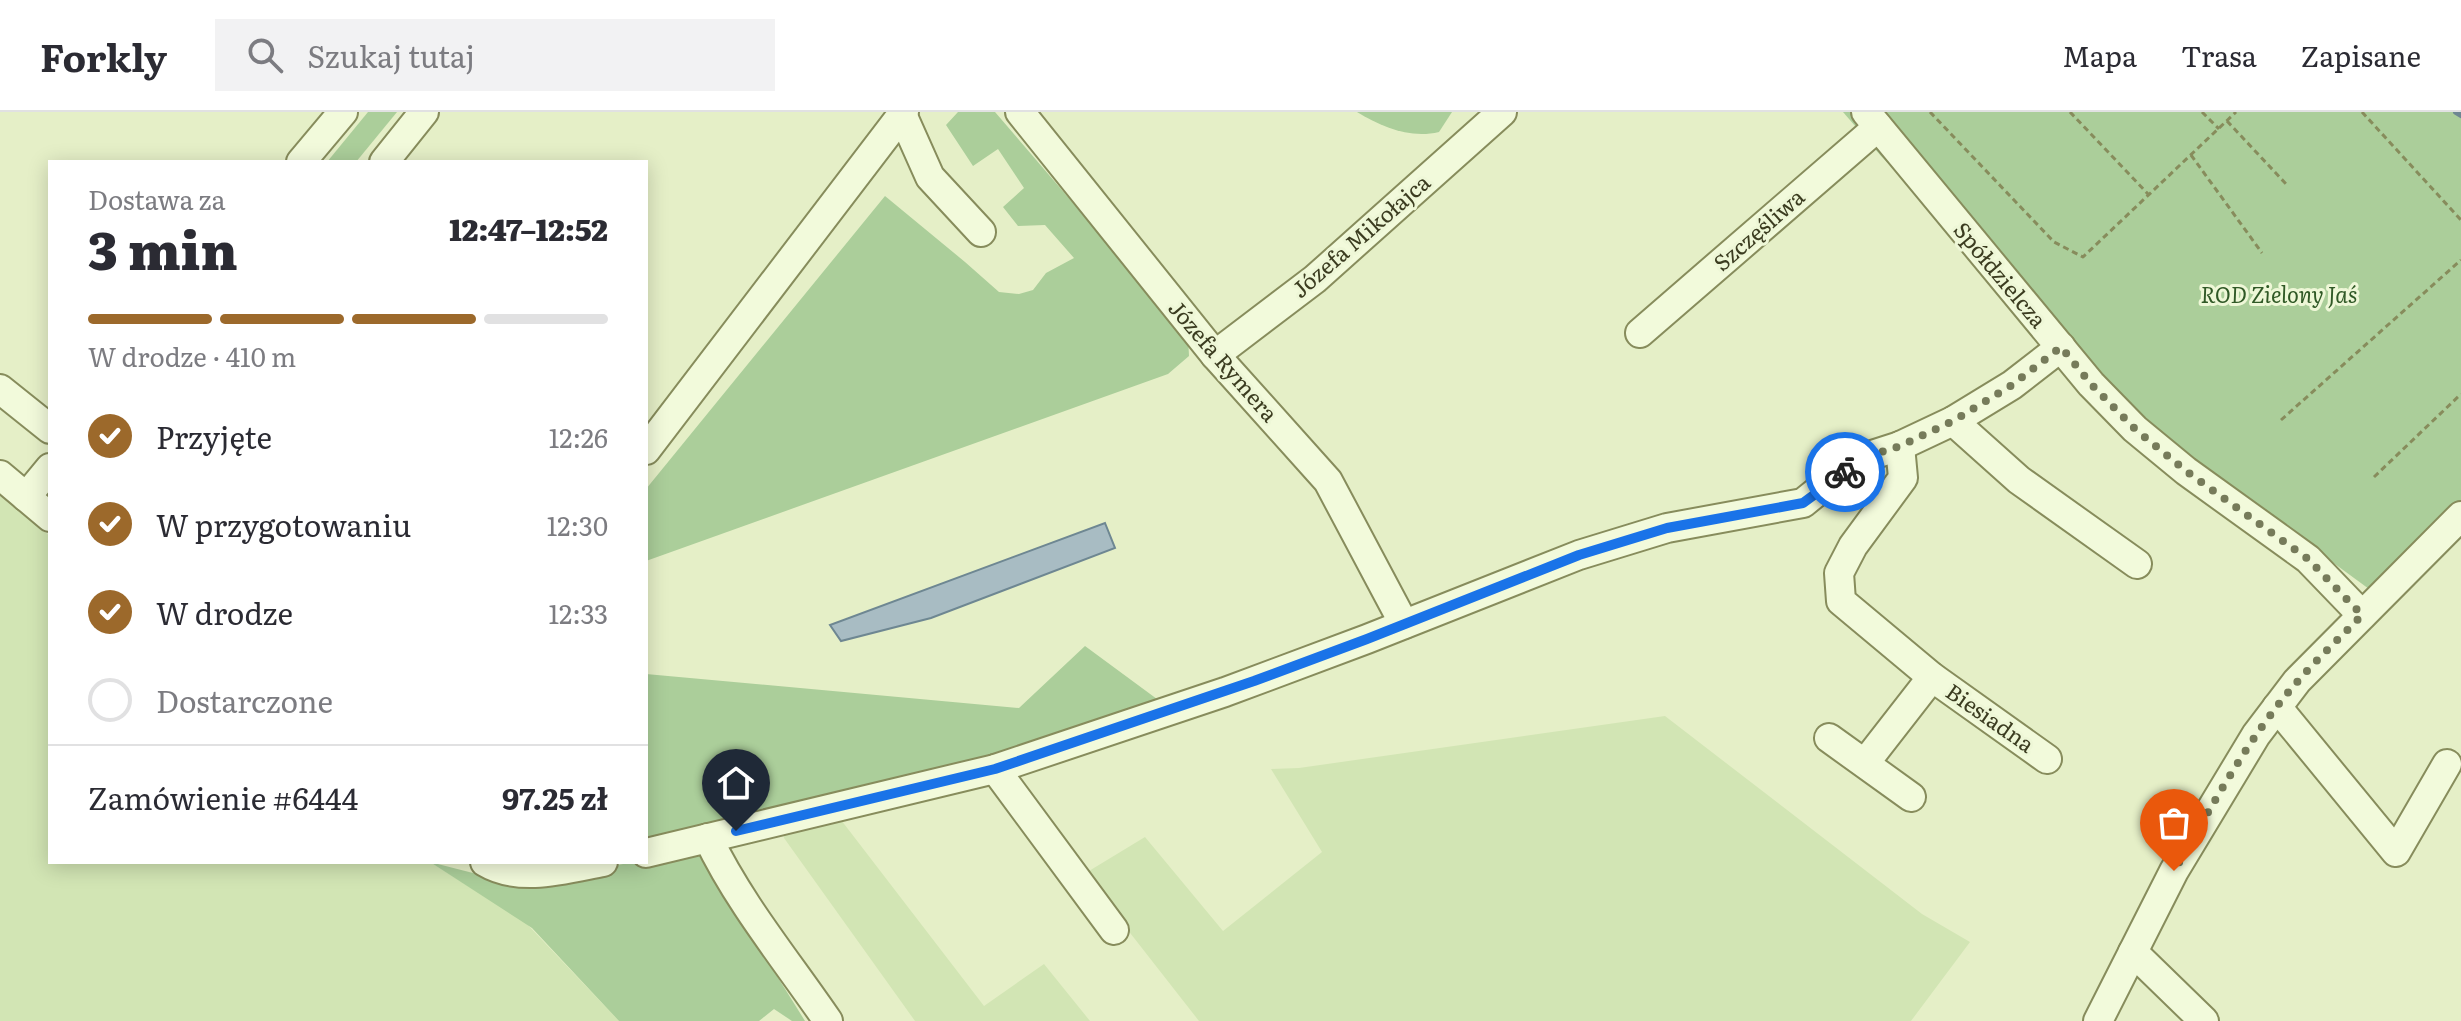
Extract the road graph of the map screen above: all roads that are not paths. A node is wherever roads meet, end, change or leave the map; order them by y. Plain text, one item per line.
1 (343, 112) edge
2 (424, 112) edge
3 (1020, 112) edge
4 (1502, 112) edge
5 (902, 113) edge
6 (1872, 120) edge
7 (303, 160) edge
8 (386, 160) edge
9 (981, 232) dead end
10 (1640, 333) dead end
11 (2061, 347) junction
12 (1215, 355) junction
13 (0, 389) edge
14 (1953, 421) junction
15 (48, 427) edge
16 (1900, 446) junction
17 (648, 447) edge
18 (48, 470) edge
19 (0, 475) edge
20 (26, 497) junction
21 (48, 515) edge
22 (2461, 516) edge
23 (2137, 564) dead end
24 (2362, 615) junction
25 (1404, 624) junction
26 (1932, 677) junction
27 (2277, 707) junction
28 (1829, 738) dead end
29 (2047, 759) dead end
30 (1865, 763) junction
31 (2447, 764) dead end
32 (995, 769) junction
33 (1911, 797) dead end
34 (708, 838) junction
35 (648, 853) edge
36 (488, 864) edge
37 (593, 864) edge
38 (1114, 930) dead end
39 (2133, 952) junction
40 (828, 1021) edge
41 (2098, 1021) edge
42 (2204, 1021) edge

1 - 7 street
2 - 8 street
3 - 12 street, Józefa Rymera
4 - 12 street, Józefa Mikołajca
5 - 9 street
5 - 17 street
6 - 10 street, Szczęśliwa
6 - 11 street, Spółdzielcza
11 - 14 street
11 - 24 street, Spółdzielcza
12 - 25 street, Józefa Rymera
13 - 15 street
14 - 16 street
14 - 23 street
16 - 25 street
16 - 26 street, Biesiadna
18 - 20 street
19 - 20 street
20 - 21 street
22 - 24 street
24 - 27 street
25 - 32 street
26 - 29 street, Biesiadna
26 - 30 street, Biesiadna
27 - 31 street
27 - 39 street
28 - 30 street
30 - 33 street
32 - 34 street
32 - 38 street
34 - 35 street
34 - 40 street
36 - 37 street
39 - 41 street
39 - 42 street

